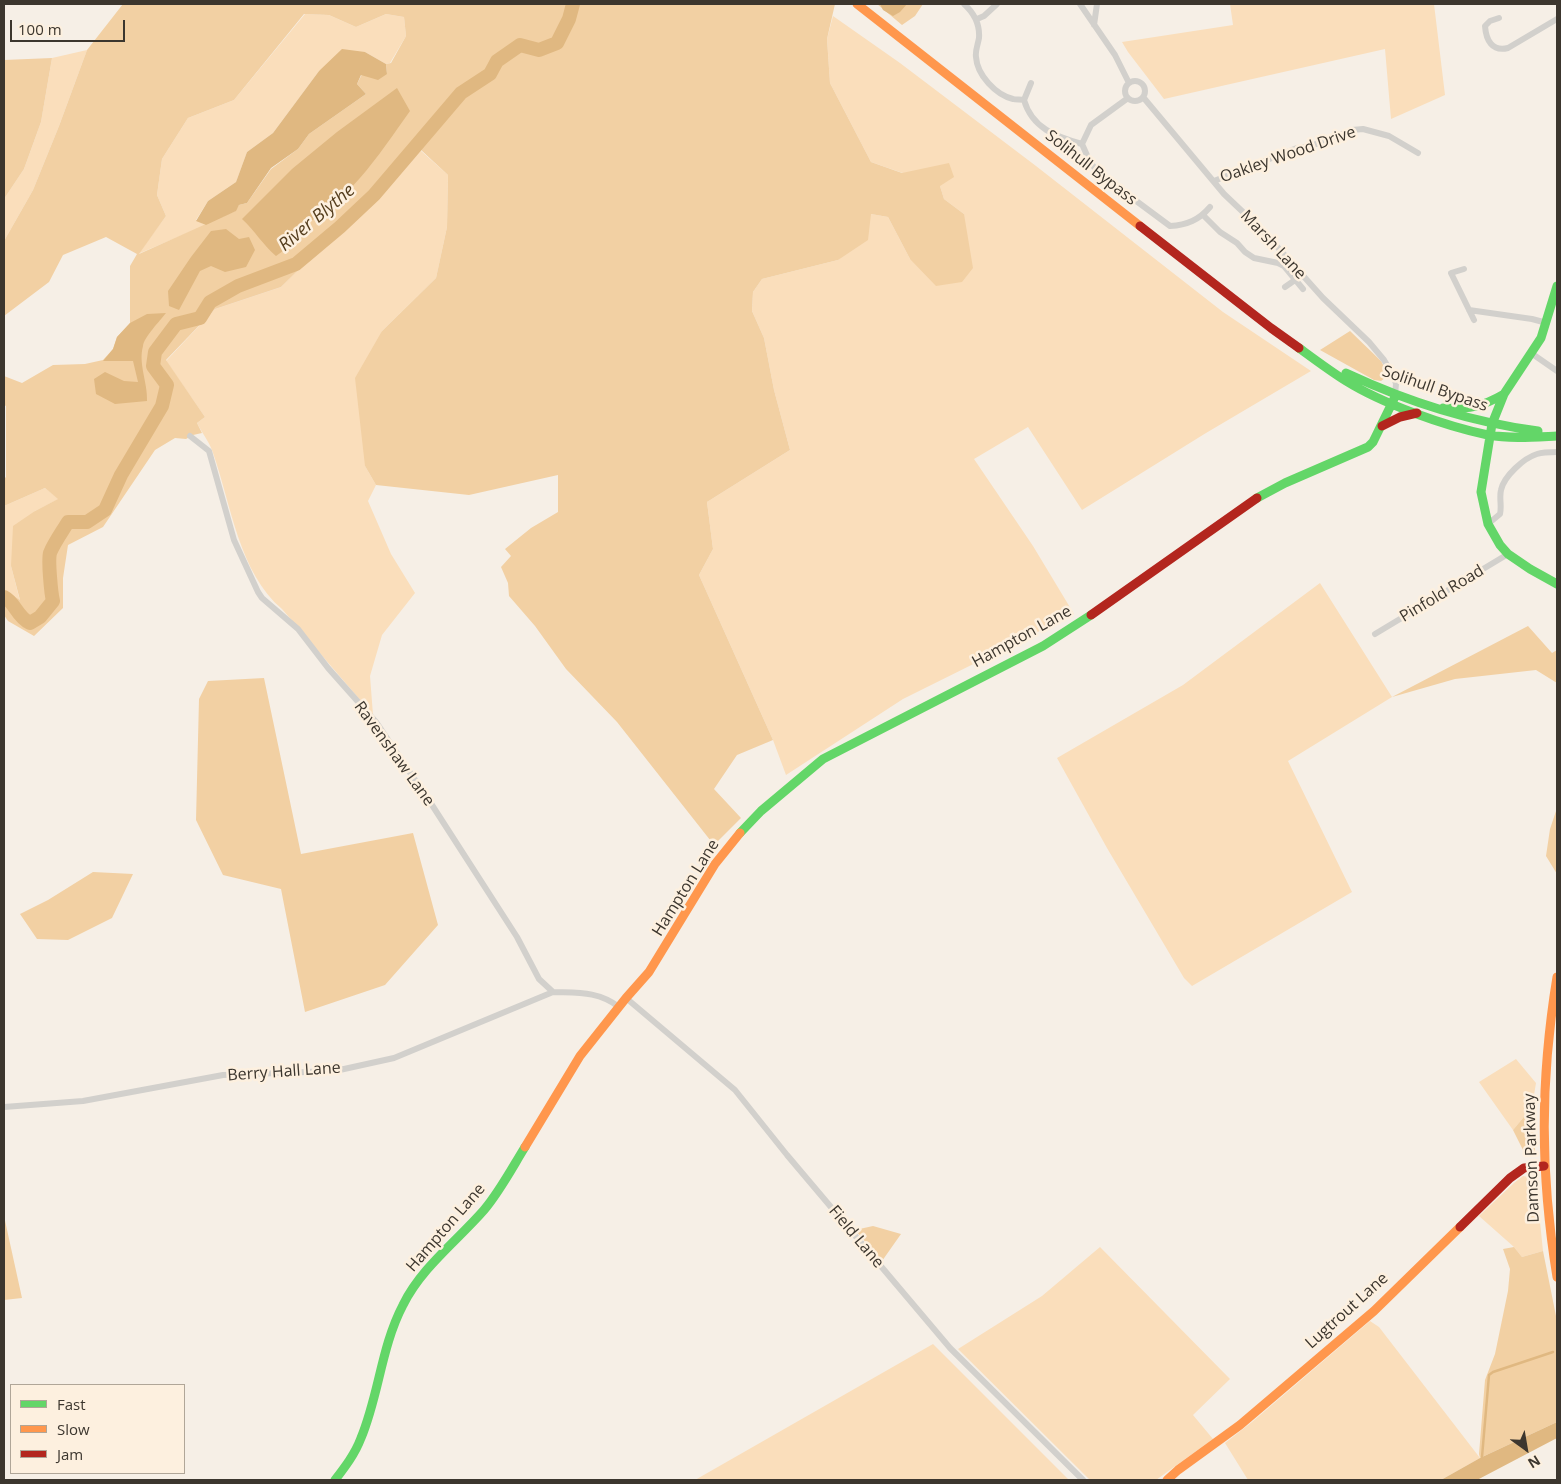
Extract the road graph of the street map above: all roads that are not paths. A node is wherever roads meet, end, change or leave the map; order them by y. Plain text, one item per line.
1 (857, 4) edge
2 (964, 4) edge
3 (997, 4) edge
4 (1080, 4) edge
5 (1097, 4) edge
6 (1499, 18) dead end
7 (977, 19) junction
8 (1557, 19) edge
9 (1094, 25) junction
10 (1031, 83) dead end
11 (1128, 83) junction
12 (1143, 96) junction
13 (1128, 98) junction
14 (1024, 100) junction
15 (1082, 144) junction
16 (1418, 152) dead end
17 (1214, 181) junction
18 (1210, 207) dead end
19 (1203, 215) junction
20 (1464, 270) dead end
21 (1295, 280) junction
22 (1557, 286) edge
23 (1285, 287) dead end
24 (1303, 289) dead end
25 (1469, 310) junction
26 (1474, 320) dead end
27 (1547, 323) junction
28 (1531, 353) junction
29 (1309, 355) junction
30 (1557, 371) edge
31 (1395, 394) junction
32 (1504, 394) junction
33 (1392, 404) junction
34 (1435, 408) junction
35 (1417, 413) junction
36 (1492, 424) junction
37 (1382, 426) junction
38 (1489, 435) junction
39 (1557, 435) edge
40 (190, 436) dead end
41 (1557, 452) edge
42 (1488, 524) junction
43 (1508, 554) junction
44 (1556, 582) edge
45 (1375, 634) dead end
46 (1557, 977) edge
47 (553, 992) junction
48 (626, 998) junction
49 (619, 1007) junction
50 (4, 1107) edge
51 (1544, 1166) junction
52 (1557, 1277) edge
53 (335, 1480) edge
54 (1083, 1480) edge
55 (1167, 1480) edge

1 - 29 main road, Solihull Bypass
2 - 7 street
3 - 7 street
4 - 9 street
5 - 9 street
6 - 8 street
7 - 14 street
9 - 11 street
10 - 14 street
11 - 12 street
11 - 13 street
12 - 13 street
12 - 17 street, Marsh Lane
13 - 15 street
14 - 15 street
15 - 19 street
16 - 17 street, Oakley Wood Drive
17 - 31 street, Marsh Lane
18 - 19 street
19 - 21 street
20 - 25 street
21 - 23 street
21 - 24 street
22 - 27 main road
25 - 26 street
25 - 27 street
27 - 28 main road
28 - 30 street
28 - 32 main road
29 - 31 main road, Solihull Bypass
29 - 33 main road, Solihull Bypass
31 - 33 main road, Hampton Lane
31 - 34 main road, Solihull Bypass
32 - 34 main road
32 - 36 main road
33 - 35 main road, Solihull Bypass
33 - 37 main road, Hampton Lane
34 - 36 main road, Solihull Bypass
35 - 37 main road
35 - 38 main road, Solihull Bypass
36 - 38 main road
36 - 39 main road, Solihull Bypass
37 - 48 main road, Hampton Lane
38 - 39 main road, Solihull Bypass
38 - 42 main road
40 - 47 street, Ravenshaw Lane
41 - 42 street
42 - 43 main road
43 - 44 main road
43 - 45 street, Pinfold Road
46 - 51 main road, Damson Parkway
47 - 49 street
47 - 50 street, Berry Hall Lane
48 - 49 main road, Hampton Lane
48 - 54 street, Field Lane
49 - 53 main road, Hampton Lane
51 - 52 main road, Damson Parkway
51 - 55 main road, Lugtrout Lane

